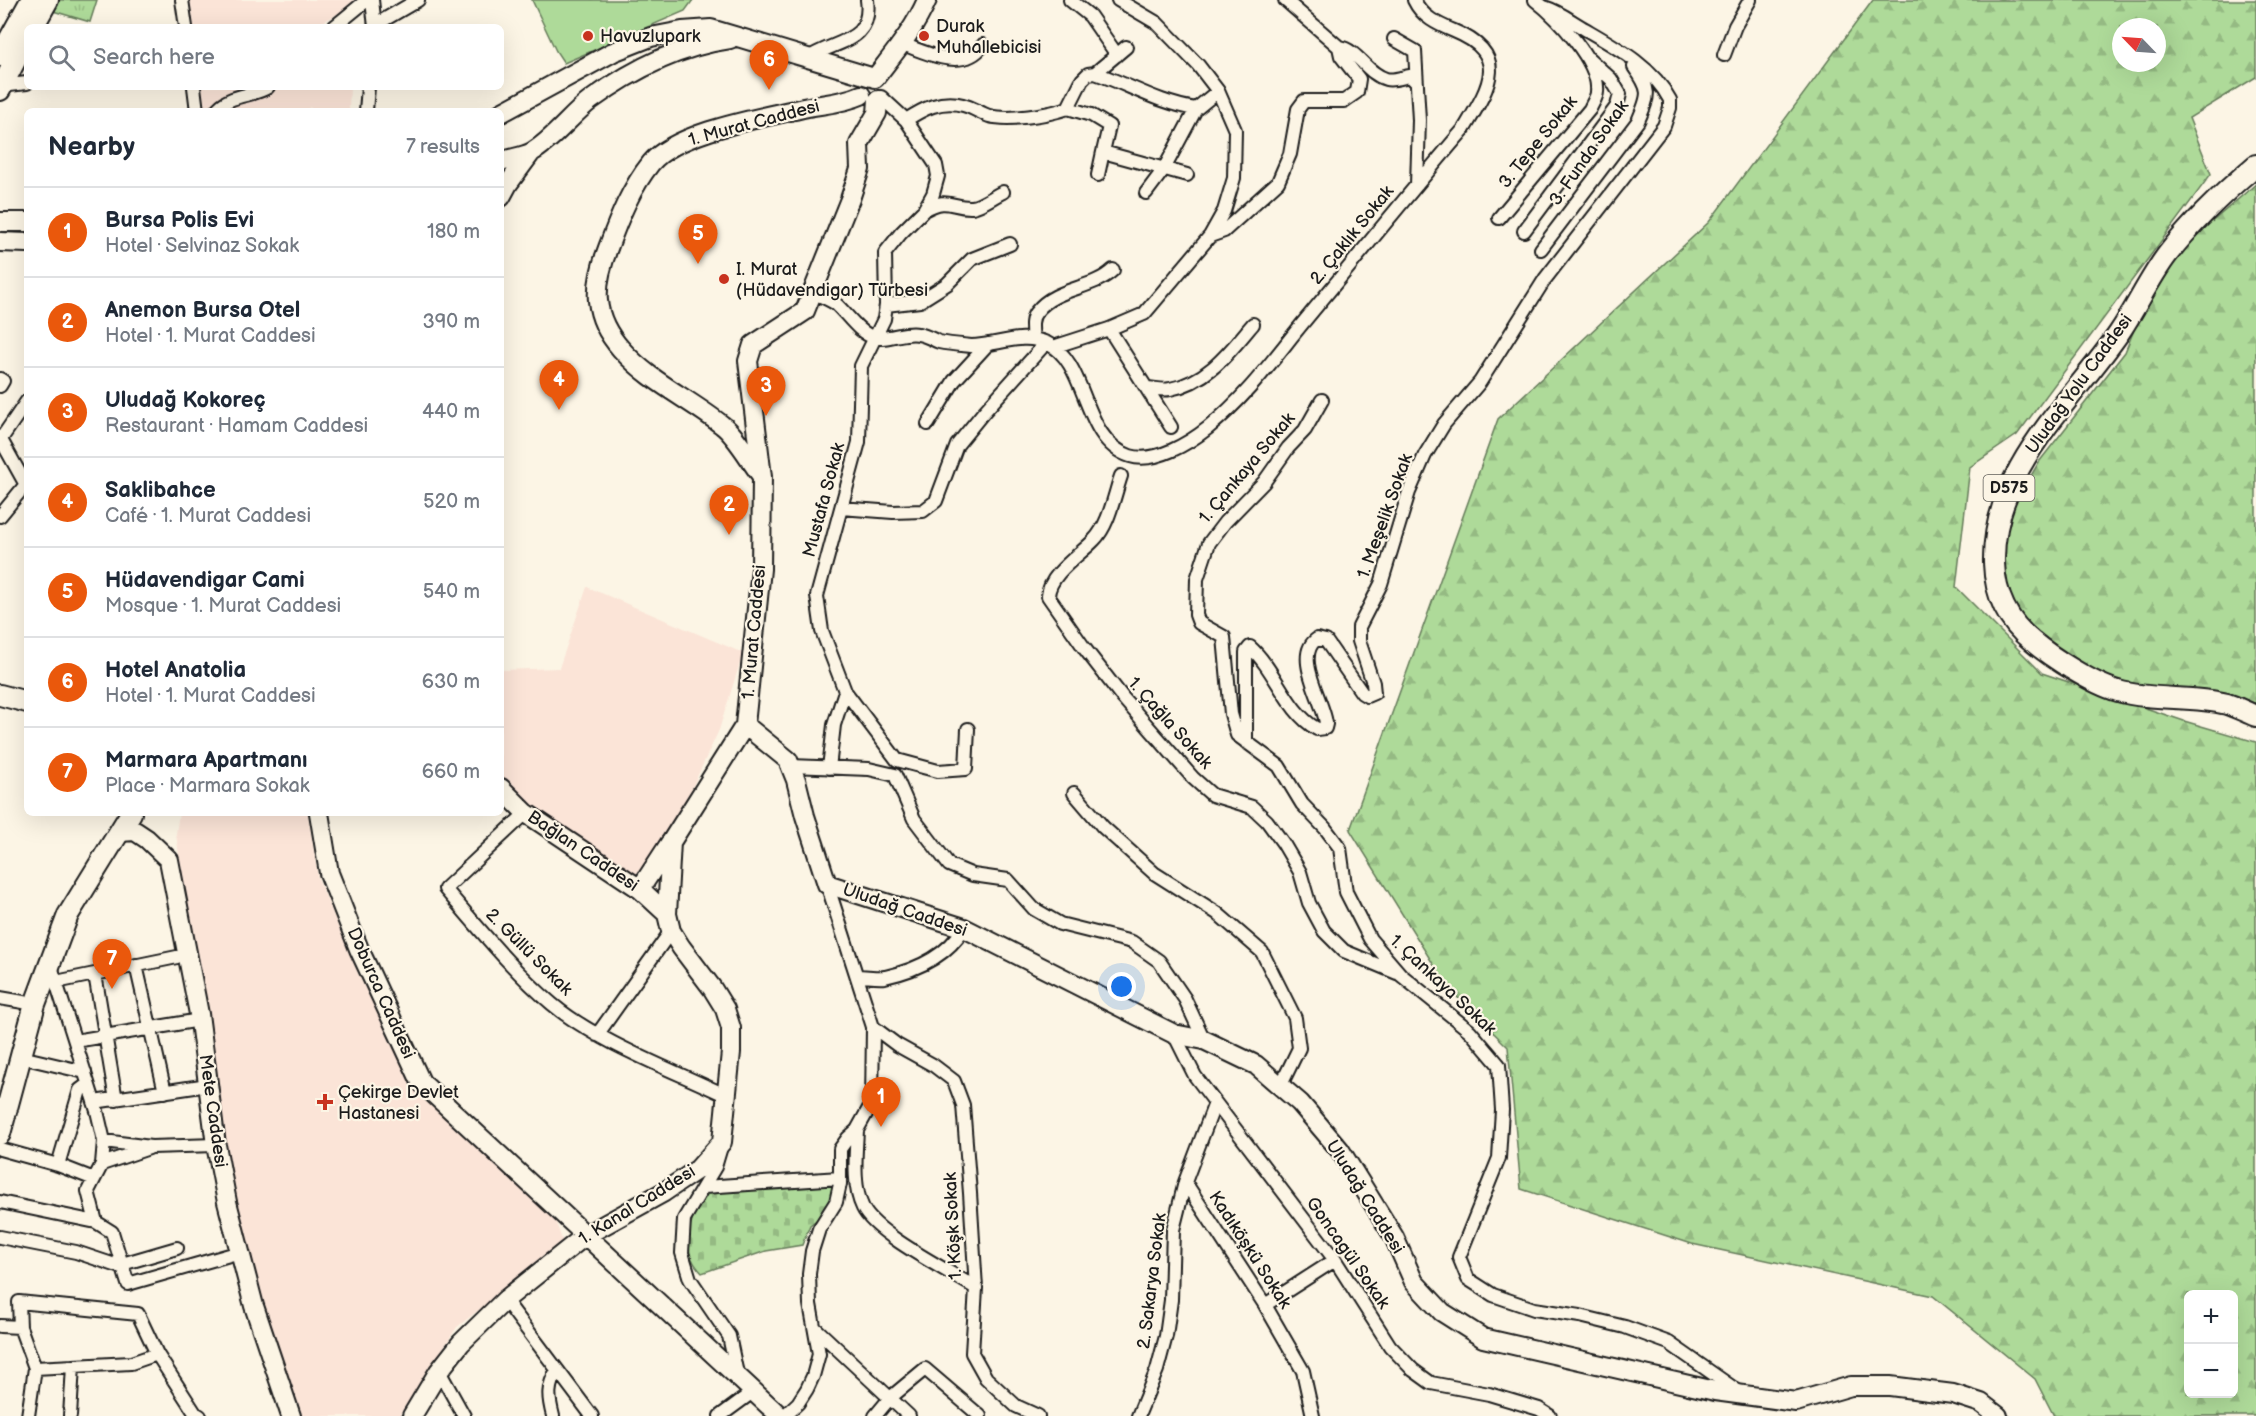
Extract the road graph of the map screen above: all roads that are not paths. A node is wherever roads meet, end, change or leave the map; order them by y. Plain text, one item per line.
1 (31, 0) edge
2 (48, 0) edge
3 (183, 0) edge
4 (367, 0) edge
5 (372, 0) edge
6 (418, 0) edge
7 (867, 0) edge
8 (927, 0) edge
9 (1070, 0) edge
10 (1118, 0) edge
11 (1285, 0) edge
12 (1414, 0) edge
13 (1750, 0) edge
14 (1540, 4) edge
15 (35, 24) edge
16 (186, 24) edge
17 (338, 24) edge
18 (375, 24) edge
19 (378, 24) edge
20 (740, 37) junction
21 (1394, 39) dead end
22 (24, 44) edge
23 (983, 45) dead end
24 (1615, 46) junction
25 (1339, 47) junction
26 (897, 50) junction
27 (1724, 55) dead end
28 (0, 56) edge
29 (1585, 56) junction
30 (807, 59) junction
31 (1095, 73) junction
32 (1417, 83) junction
33 (24, 84) edge
34 (0, 88) edge
35 (873, 89) junction
36 (194, 90) edge
37 (259, 90) edge
38 (368, 90) edge
39 (1218, 91) junction
40 (197, 108) edge
41 (218, 108) edge
42 (366, 108) edge
43 (1068, 108) junction
44 (1196, 109) junction
45 (504, 112) edge
46 (906, 120) junction
47 (1103, 152) junction
48 (531, 153) junction
49 (504, 161) edge
50 (2256, 165) edge
51 (1164, 169) junction
52 (1098, 174) dead end
53 (1187, 175) dead end
54 (1417, 185) junction
55 (1003, 192) dead end
56 (504, 193) edge
57 (1146, 194) dead end
58 (924, 210) junction
59 (1500, 218) dead end
60 (0, 222) edge
61 (24, 222) edge
62 (1524, 231) dead end
63 (1210, 236) junction
64 (0, 242) edge
65 (24, 243) edge
66 (1010, 244) dead end
67 (1541, 249) dead end
68 (1113, 270) dead end
69 (812, 292) junction
70 (886, 305) junction
71 (1253, 324) dead end
72 (1109, 329) junction
73 (873, 337) junction
74 (1033, 339) junction
75 (988, 344) junction
76 (1050, 345) junction
77 (0, 379) edge
78 (0, 386) edge
79 (1147, 388) junction
80 (1322, 400) dead end
81 (24, 405) edge
82 (755, 420) junction
83 (928, 424) dead end
84 (724, 426) junction
85 (1171, 427) dead end
86 (1, 438) edge
87 (1121, 476) dead end
88 (762, 477) junction
89 (24, 479) edge
90 (24, 486) edge
91 (841, 508) junction
92 (0, 516) edge
93 (845, 691) junction
94 (0, 695) edge
95 (24, 701) edge
96 (2256, 716) edge
97 (745, 725) junction
98 (968, 729) dead end
99 (1246, 742) junction
100 (897, 760) junction
101 (791, 766) junction
102 (829, 768) junction
103 (895, 775) junction
104 (504, 791) edge
105 (1074, 793) dead end
106 (526, 813) junction
107 (129, 816) edge
108 (320, 816) edge
109 (120, 832) junction
110 (671, 842) junction
111 (826, 884) junction
112 (640, 889) junction
113 (669, 922) junction
114 (964, 928) junction
115 (177, 957) dead end
116 (50, 961) junction
117 (136, 965) junction
118 (95, 974) junction
119 (1401, 975) junction
120 (857, 976) junction
121 (56, 982) junction
122 (0, 998) edge
123 (35, 1004) junction
124 (194, 1021) dead end
125 (873, 1027) junction
126 (152, 1029) junction
127 (1174, 1034) junction
128 (597, 1035) junction
129 (105, 1036) junction
130 (1204, 1040) junction
131 (75, 1041) junction
132 (21, 1057) junction
133 (86, 1078) junction
134 (208, 1085) junction
135 (1281, 1085) junction
136 (6, 1088) edge
137 (165, 1092) junction
138 (727, 1096) junction
139 (116, 1100) junction
140 (94, 1102) junction
141 (1215, 1103) junction
142 (858, 1130) junction
143 (0, 1134) edge
144 (104, 1141) junction
145 (722, 1142) junction
146 (216, 1146) junction
147 (151, 1147) junction
148 (0, 1149) edge
149 (102, 1164) junction
150 (58, 1165) junction
151 (840, 1178) junction
152 (94, 1179) junction
153 (1185, 1182) junction
154 (704, 1187) junction
155 (0, 1202) edge
156 (96, 1222) junction
157 (586, 1235) junction
158 (0, 1237) edge
159 (177, 1248) dead end
160 (240, 1252) junction
161 (1335, 1260) junction
162 (123, 1266) junction
163 (976, 1288) junction
164 (505, 1300) junction
165 (1265, 1305) junction
166 (0, 1326) edge
167 (20, 1327) junction
168 (814, 1327) junction
169 (157, 1354) junction
170 (74, 1366) junction
171 (35, 1368) junction
172 (558, 1370) junction
173 (439, 1371) junction
174 (737, 1374) junction
175 (754, 1391) junction
176 (1743, 1395) junction
177 (890, 1398) junction
178 (1012, 1411) edge
179 (28, 1416) edge
180 (70, 1416) edge
181 (200, 1416) edge
182 (291, 1416) edge
183 (412, 1416) edge
184 (464, 1416) edge
185 (553, 1416) edge
186 (592, 1416) edge
187 (720, 1416) edge
188 (782, 1416) edge
189 (874, 1416) edge
190 (909, 1416) edge
191 (980, 1416) edge
192 (1038, 1416) edge
193 (1138, 1416) edge
194 (1313, 1416) edge
195 (1550, 1416) edge
196 (1998, 1416) edge

1 - 28 main road
2 - 15 main road
3 - 16 street
4 - 17 street
5 - 18 street
6 - 19 street
7 - 30 street
8 - 26 main road
9 - 31 street
10 - 39 street
11 - 25 street
12 - 54 street, 2. Çaklık Sokak
13 - 27 street
14 - 24 street
14 - 29 street, 3. Tepe Sokak
20 - 30 main road
20 - 45 main road
20 - 48 main road
21 - 32 street
22 - 34 main road
23 - 26 street
24 - 67 street, 3. Funda Sokak
24 - 99 street, 1. Meşelik Sokak
25 - 32 street
25 - 63 street
26 - 35 main road
29 - 59 street, 3. Tepe Sokak
29 - 62 street
30 - 35 main road
31 - 43 street
31 - 44 street
32 - 54 street
33 - 34 street
35 - 46 street, Mustafa Sokak
35 - 69 main road
35 - 84 main road, 1. Murat Caddesi
36 - 40 street
37 - 41 street
38 - 42 street
39 - 44 street
39 - 63 street
43 - 46 street
43 - 47 street
44 - 51 street
46 - 58 street, Mustafa Sokak
47 - 51 street
47 - 52 street
48 - 49 main road
48 - 56 main road
50 - 96 main road, Uludağ Yolu Caddesi / D575
51 - 53 street
51 - 57 street
54 - 76 street, 2. Çaklık Sokak
55 - 58 street
58 - 70 street, Mustafa Sokak
60 - 61 main road
63 - 72 street
64 - 65 main road
66 - 70 street
68 - 74 street
69 - 73 street
69 - 82 main road
70 - 73 street, Mustafa Sokak
71 - 79 street
72 - 76 street
72 - 79 street
73 - 75 street
73 - 91 street, Mustafa Sokak
74 - 75 street
74 - 76 street
75 - 83 street
76 - 91 street
77 - 78 street
79 - 85 street
80 - 99 street, 1. Çankaya Sokak
81 - 86 street
82 - 84 main road
82 - 88 main road
84 - 88 main road, 1. Murat Caddesi
86 - 89 street
87 - 119 street, 1. Çağla Sokak
88 - 97 main road, 1. Murat Caddesi
90 - 92 street
91 - 93 street, Mustafa Sokak
93 - 100 street, Mustafa Sokak
93 - 102 street
94 - 95 main road
97 - 101 main road, Uludağ Caddesi
97 - 110 main road
98 - 100 street
99 - 119 street, 1. Çankaya Sokak
100 - 103 street
101 - 102 street
101 - 111 main road, Uludağ Caddesi
102 - 103 street
103 - 130 street
104 - 106 main road, Bağlan Caddesi
105 - 135 street
106 - 112 main road, Bağlan Caddesi
106 - 128 street, 2. Güllü Sokak
107 - 109 main road
108 - 157 main road, Doburca Caddesi
109 - 116 main road
109 - 134 main road, Mete Caddesi
110 - 112 main road
110 - 113 main road
111 - 114 main road, Uludağ Caddesi
111 - 120 street
112 - 113 main road, Bağlan Caddesi
113 - 128 street
113 - 138 main road
114 - 120 street
114 - 127 main road, Uludağ Caddesi
115 - 117 street
116 - 121 street
116 - 123 main road
117 - 118 street
117 - 126 street
118 - 121 street
118 - 129 street
119 - 176 street, 1. Çankaya Sokak
120 - 125 street
121 - 131 street
122 - 123 street
123 - 132 main road
124 - 126 street
125 - 142 street
125 - 163 street, 1. Köşk Sokak
126 - 129 street
126 - 137 street
127 - 130 main road, Uludağ Caddesi
127 - 141 street, Goncagül Sokak
128 - 138 street, 2. Güllü Sokak
129 - 131 street
129 - 139 street
130 - 135 main road, Uludağ Caddesi
131 - 133 street
132 - 133 street
132 - 136 main road
133 - 140 street
133 - 150 street
134 - 137 street
134 - 146 main road, Mete Caddesi
135 - 176 main road, Uludağ Caddesi
136 - 143 main road
137 - 139 street
138 - 145 main road
139 - 140 street
140 - 144 street
141 - 153 street, Kadıköşkü Sokak
141 - 161 street, Goncagül Sokak
142 - 151 street
142 - 163 street, 1. Köşk Sokak
144 - 147 street
144 - 149 street
145 - 154 street
145 - 157 main road, 1. Kanal Caddesi
146 - 147 street
146 - 160 main road, Mete Caddesi
147 - 149 street
148 - 150 street
149 - 152 street
150 - 152 street
151 - 154 street
151 - 168 street
152 - 156 street
153 - 165 street, Kadıköşkü Sokak
153 - 193 street, 2. Sakarya Sokak
154 - 174 street
155 - 156 street
156 - 162 street
157 - 164 main road, 1. Kanal Caddesi
157 - 174 main road, Doburca Caddesi
158 - 162 street
159 - 162 street
160 - 162 street
160 - 182 main road, Mete Caddesi
161 - 165 street
161 - 195 street, Goncagül Sokak
163 - 178 street
164 - 172 street
164 - 173 main road, 1. Kanal Caddesi
165 - 194 street, Kadıköşkü Sokak
166 - 167 street
167 - 169 street
167 - 171 street
168 - 177 street
168 - 188 street
169 - 170 street
169 - 181 street
170 - 171 street
170 - 180 street
171 - 179 street
172 - 185 street
172 - 186 street
173 - 183 main road, 1. Kanal Caddesi
173 - 184 street
174 - 175 main road, Doburca Caddesi
175 - 187 street
175 - 188 main road, Doburca Caddesi
176 - 196 main road, Uludağ Caddesi
177 - 189 street
177 - 190 street
177 - 191 street
178 - 192 street

